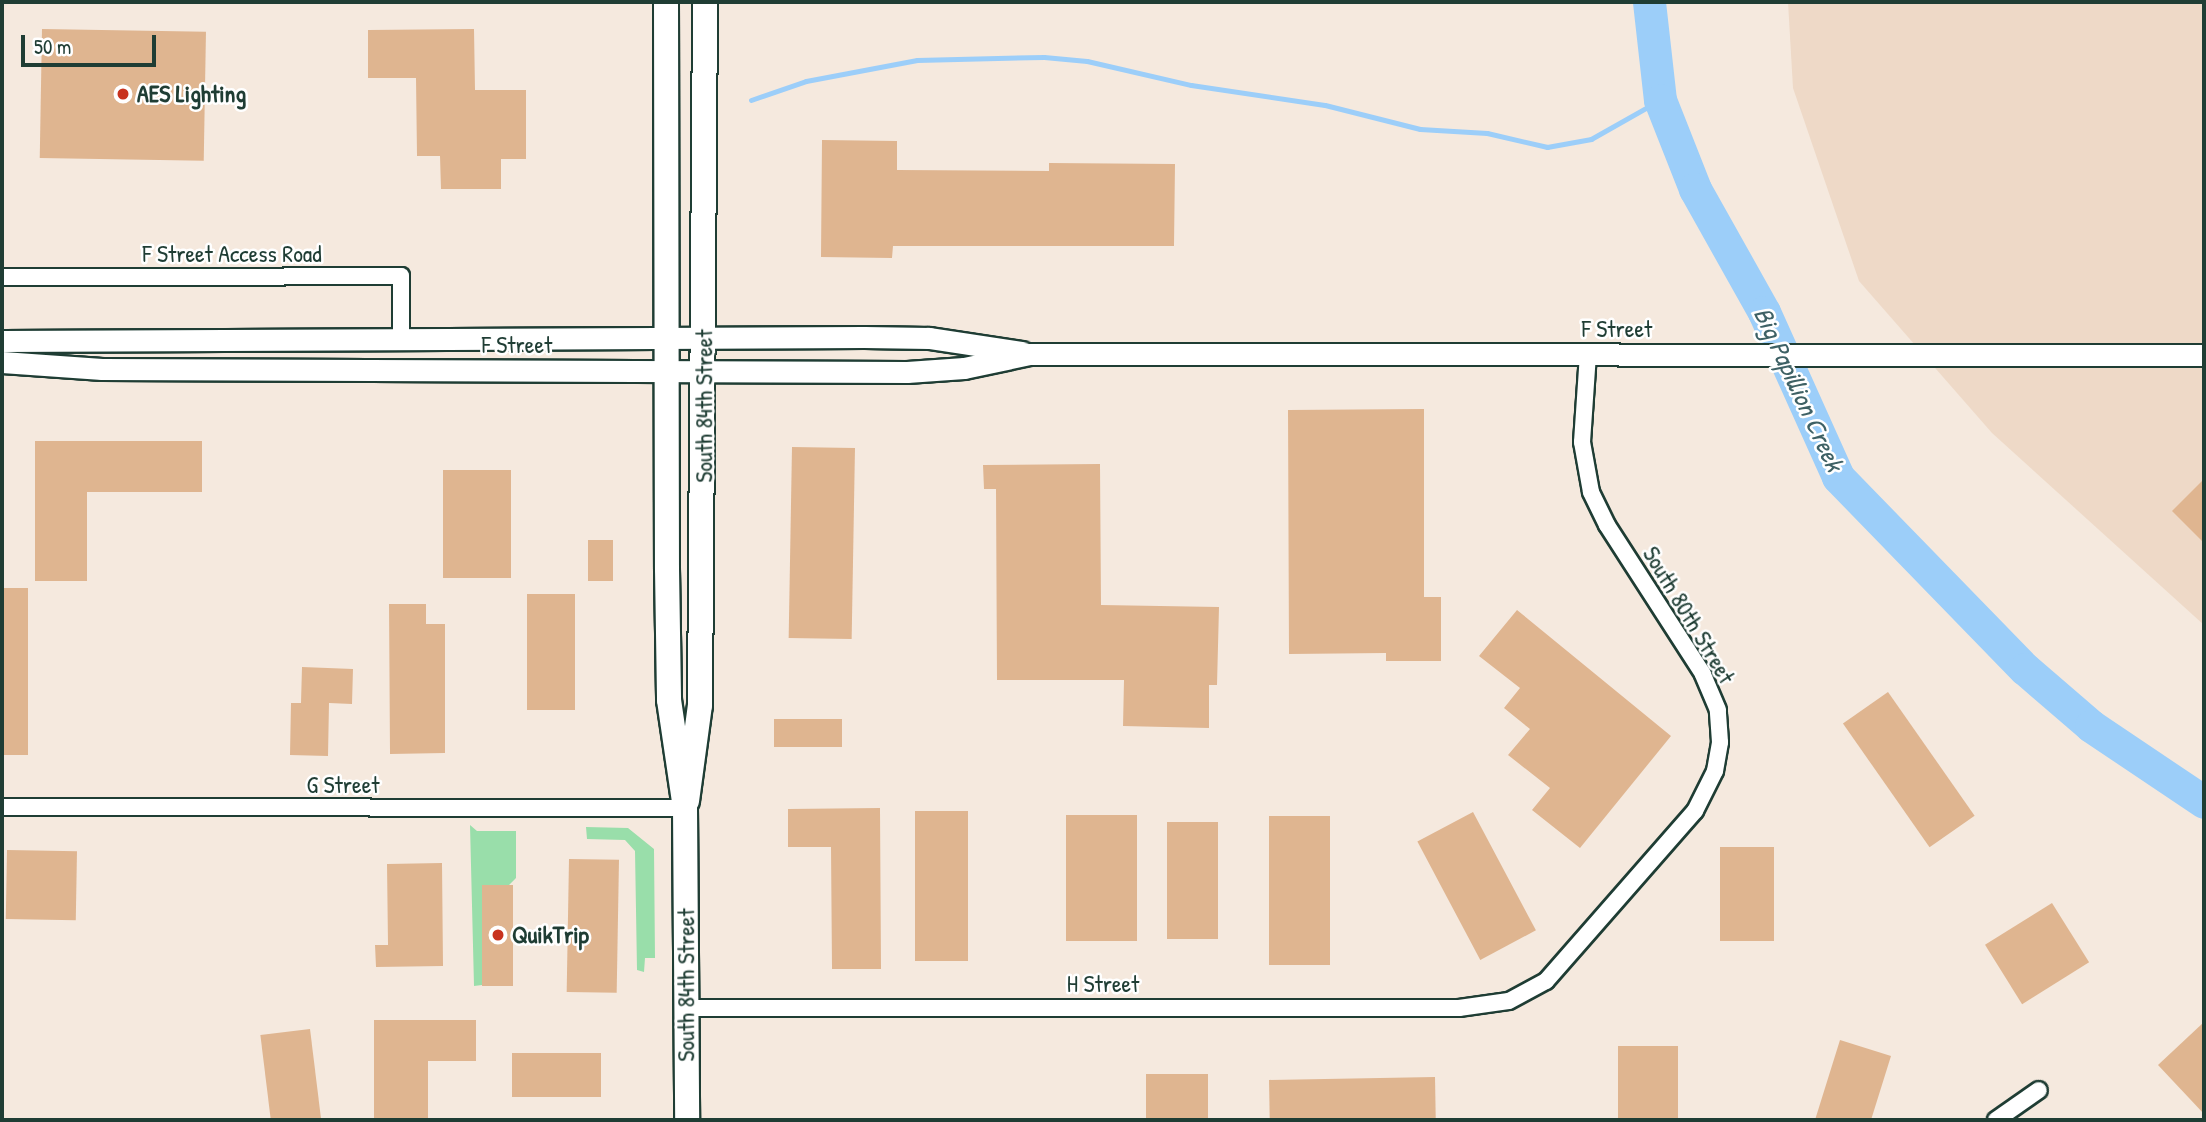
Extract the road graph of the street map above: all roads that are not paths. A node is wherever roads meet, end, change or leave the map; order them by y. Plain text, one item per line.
1 (666, 2) edge
2 (705, 2) edge
3 (2, 276) edge
4 (704, 336) junction
5 (401, 337) junction
6 (666, 337) junction
7 (2, 341) edge
8 (1030, 354) junction
9 (1588, 355) junction
10 (2204, 355) edge
11 (2, 362) edge
12 (666, 371) junction
13 (704, 372) junction
14 (2, 807) edge
15 (685, 808) junction
16 (1518, 997) joint
17 (687, 1008) junction
18 (2039, 1090) dead end
19 (687, 1120) edge
20 (1996, 1120) edge

1 - 6 main road, South 84th Street
2 - 4 main road, South 84th Street
3 - 5 street, F Street Access Road
4 - 6 street, F Street
4 - 8 street, F Street
4 - 13 main road, South 84th Street
5 - 6 street, F Street
5 - 7 street, F Street
6 - 12 main road, South 84th Street
8 - 9 street, F Street
8 - 13 street, F Street
9 - 10 street, F Street
9 - 16 street, South 80th Street
11 - 12 street, F Street
12 - 13 street, F Street
12 - 15 main road, South 84th Street
13 - 15 main road, South 84th Street
14 - 15 street, G Street
15 - 17 main road, South 84th Street
16 - 17 street, H Street
17 - 19 main road, South 84th Street
18 - 20 street

